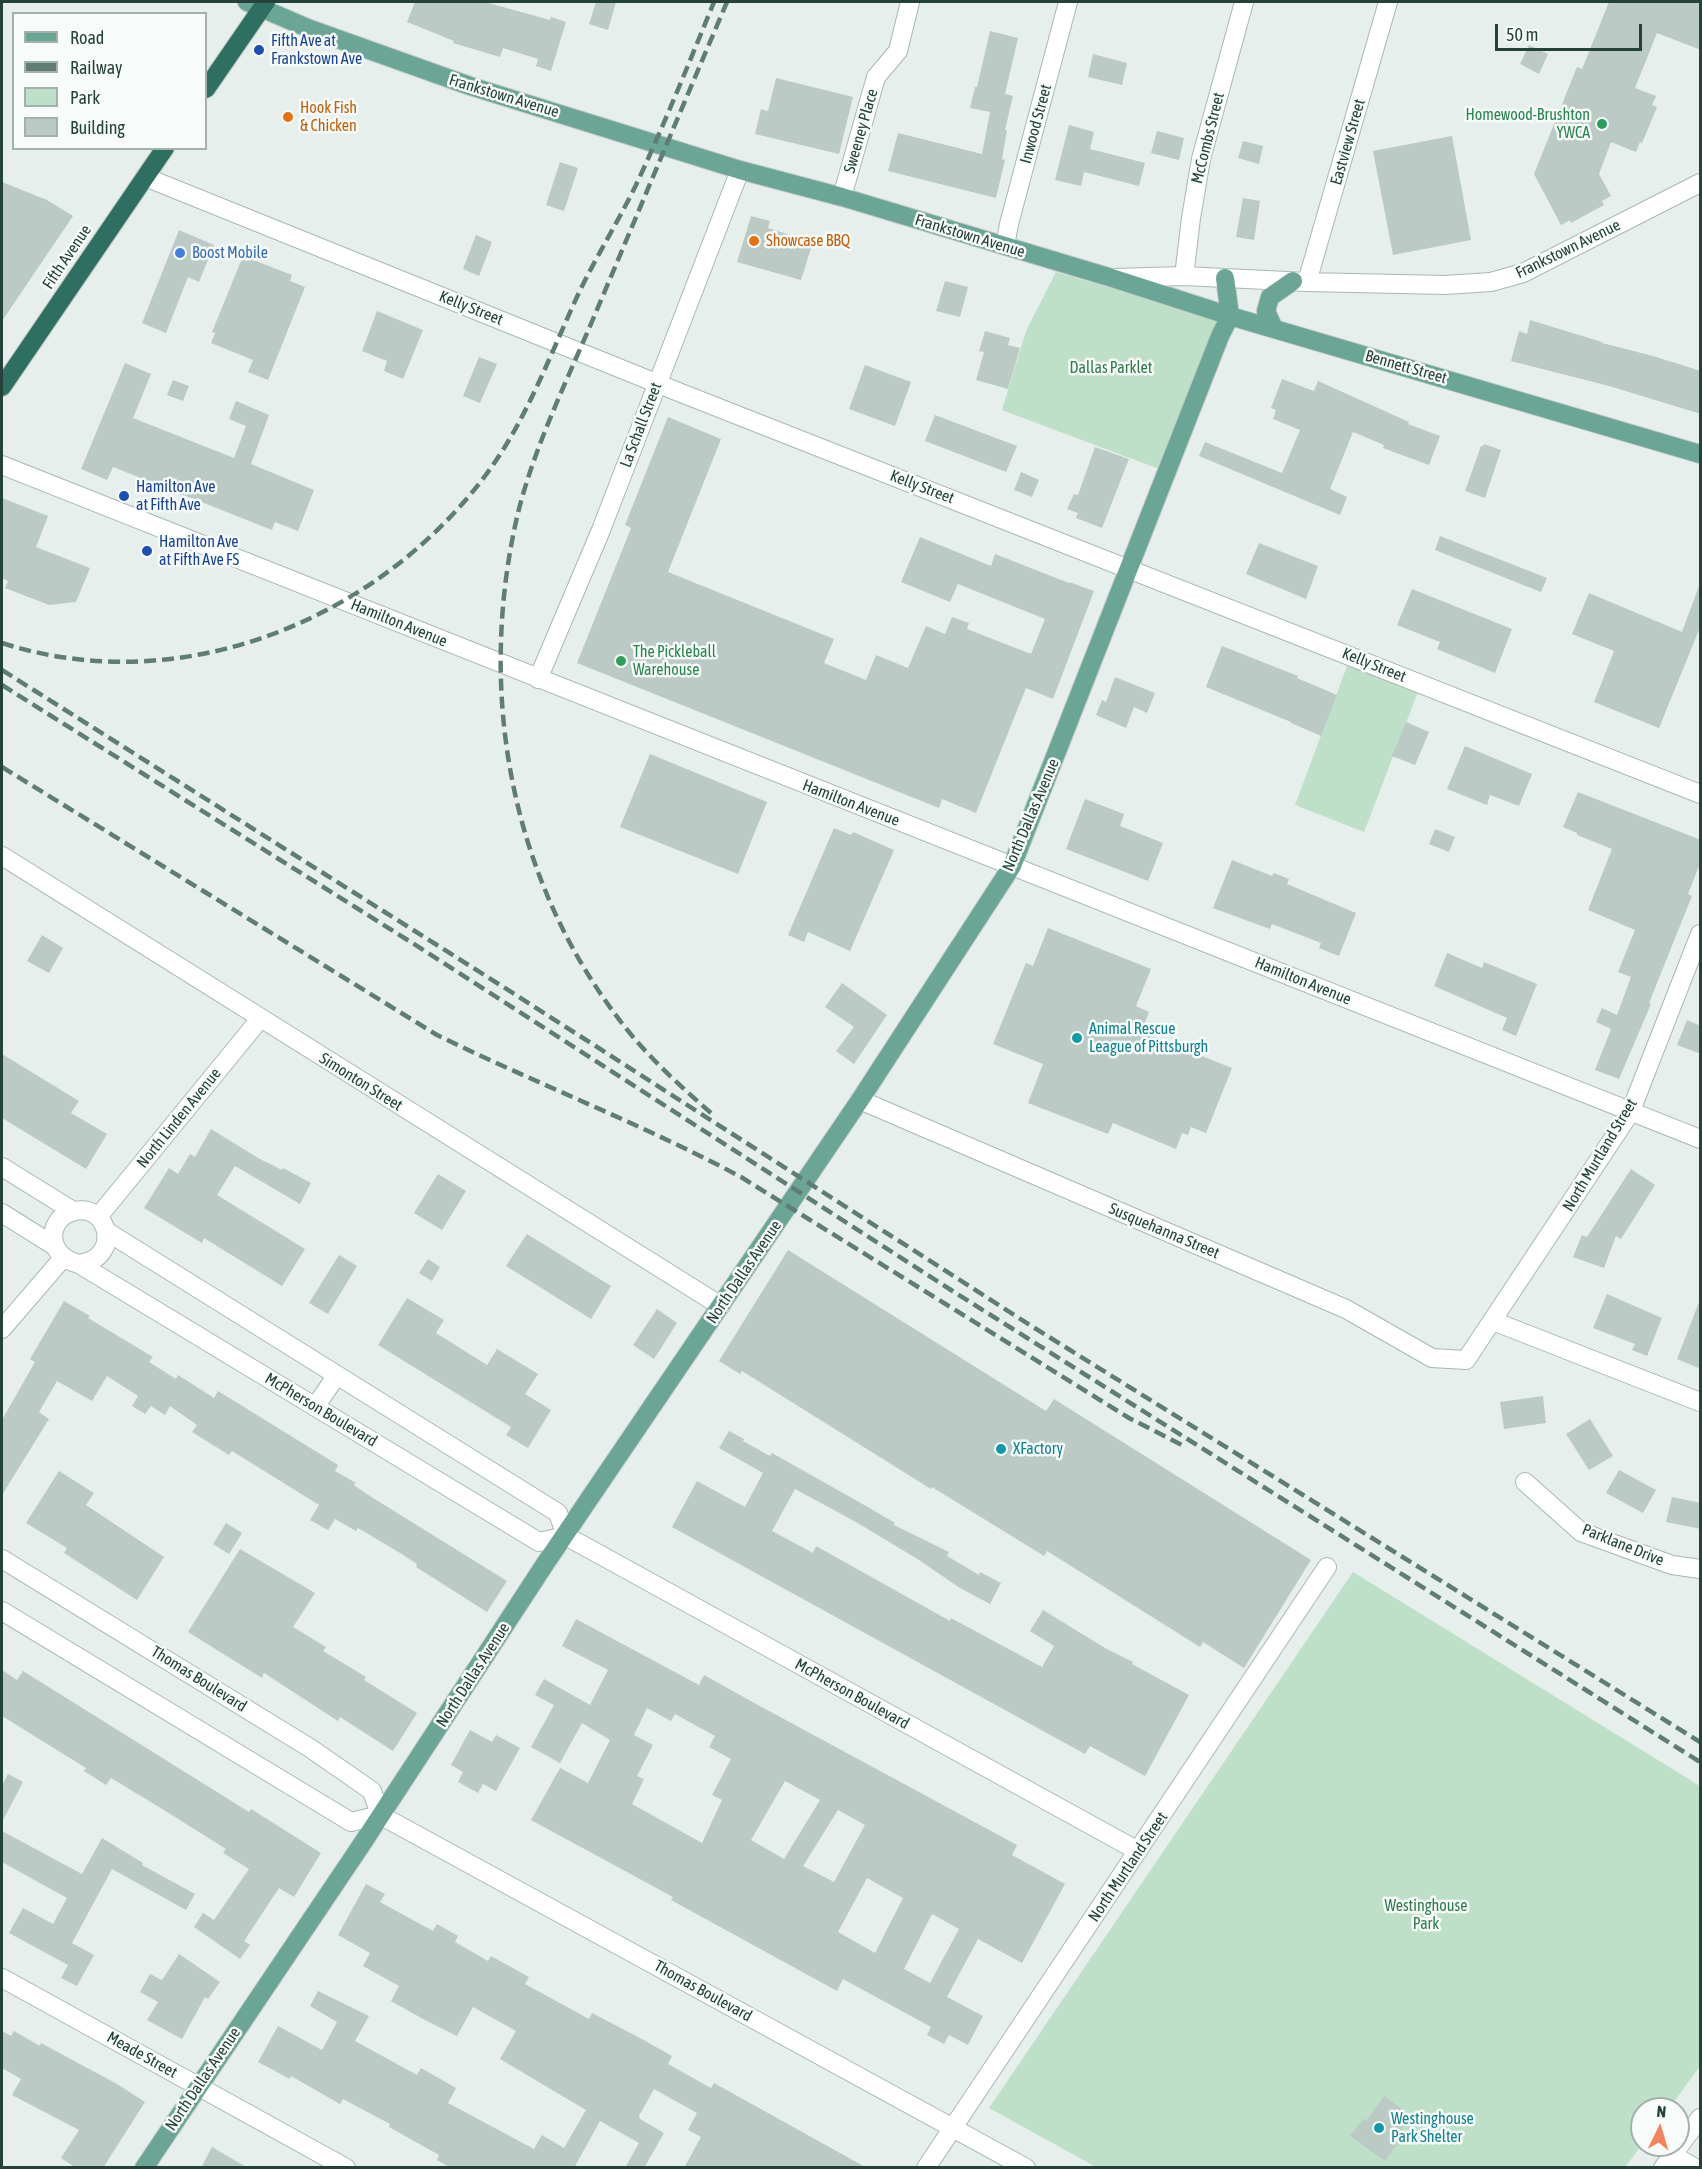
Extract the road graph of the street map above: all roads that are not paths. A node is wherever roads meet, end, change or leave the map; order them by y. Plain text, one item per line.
1 (910, 2) edge
2 (1068, 2) edge
3 (1244, 2) edge
4 (1388, 2) edge
5 (258, 4) edge
6 (207, 87) edge
7 (164, 150) edge
8 (740, 170) junction
9 (145, 177) junction
10 (1701, 183) edge
11 (842, 197) junction
12 (1005, 246) junction
13 (1184, 276) junction
14 (1112, 278) junction
15 (1225, 278) junction
16 (1300, 282) junction
17 (1230, 316) junction
18 (1274, 329) junction
19 (657, 383) junction
20 (2, 387) edge
21 (1701, 453) edge
22 (2, 465) edge
23 (1128, 568) junction
24 (538, 679) junction
25 (1701, 794) edge
26 (2, 856) edge
27 (1012, 866) junction
28 (1701, 934) edge
29 (260, 1019) junction
30 (860, 1100) junction
31 (1630, 1113) junction
32 (1701, 1139) edge
33 (2, 1167) edge
34 (74, 1211) junction
35 (2, 1213) edge
36 (102, 1224) junction
37 (66, 1256) junction
38 (722, 1306) junction
39 (1493, 1321) junction
40 (2, 1329) edge
41 (1466, 1360) joint
42 (337, 1375) junction
43 (1701, 1402) edge
44 (315, 1407) junction
45 (1525, 1482) dead end
46 (566, 1536) junction
47 (2, 1559) edge
48 (1327, 1567) dead end
49 (1701, 1569) edge
50 (2, 1611) edge
51 (380, 1815) junction
52 (1138, 1851) junction
53 (2, 1978) edge
54 (197, 2086) junction
55 (1701, 2118) edge
56 (952, 2127) junction
57 (1668, 2161) edge
58 (144, 2168) edge
59 (346, 2168) edge
60 (926, 2168) edge
61 (1026, 2168) edge
62 (1695, 2168) edge

1 - 11 street, Sweeney Place
2 - 12 street, Inwood Street
3 - 13 street, McCombs Street
4 - 16 street, Eastview Street
5 - 6 highway
5 - 8 main road, Frankstown Avenue
7 - 9 highway, Fifth Avenue
8 - 11 main road, Frankstown Avenue
8 - 19 street, La Schall Street
9 - 19 street, Kelly Street
9 - 20 highway, Fifth Avenue
10 - 16 street, Frankstown Avenue
11 - 12 main road, Frankstown Avenue
12 - 14 main road, Frankstown Avenue
13 - 14 street, Frankstown Avenue
13 - 15 street, Frankstown Avenue
14 - 17 main road, Bennett Street
15 - 16 street, Frankstown Avenue
15 - 17 main road
16 - 18 main road
17 - 18 main road, Bennett Street
17 - 23 main road, North Dallas Avenue
18 - 21 main road, Bennett Street
19 - 23 street, Kelly Street
19 - 24 street, La Schall Street
22 - 24 street, Hamilton Avenue
23 - 25 street, Kelly Street
23 - 27 main road, North Dallas Avenue
24 - 27 street, Hamilton Avenue
26 - 29 street, Simonton Street
27 - 30 main road, North Dallas Avenue
27 - 31 street, Hamilton Avenue
28 - 31 street, North Murtland Street
29 - 36 street, North Linden Avenue
29 - 38 street, Simonton Street
30 - 38 main road, North Dallas Avenue
30 - 41 street, Susquehanna Street
31 - 32 street, Hamilton Avenue
31 - 39 street, North Murtland Street
33 - 34 street
34 - 36 street
34 - 37 street
35 - 37 street, McPherson Boulevard
36 - 37 street
36 - 42 street
37 - 40 street
37 - 44 street, McPherson Boulevard
38 - 46 main road, North Dallas Avenue
39 - 41 street, North Murtland Street
39 - 43 street
42 - 44 street
42 - 46 street
44 - 46 street, McPherson Boulevard
45 - 49 street, Parklane Drive
46 - 51 main road, North Dallas Avenue
46 - 52 street, McPherson Boulevard
47 - 51 street, Thomas Boulevard
48 - 52 street, North Murtland Street
50 - 51 street
51 - 54 main road, North Dallas Avenue
51 - 56 street, Thomas Boulevard
52 - 56 street, North Murtland Street
53 - 54 street, Meade Street
54 - 58 main road, North Dallas Avenue
54 - 59 street, Meade Street
55 - 57 street
56 - 60 street, North Murtland Street
56 - 61 street, Thomas Boulevard
57 - 62 street

